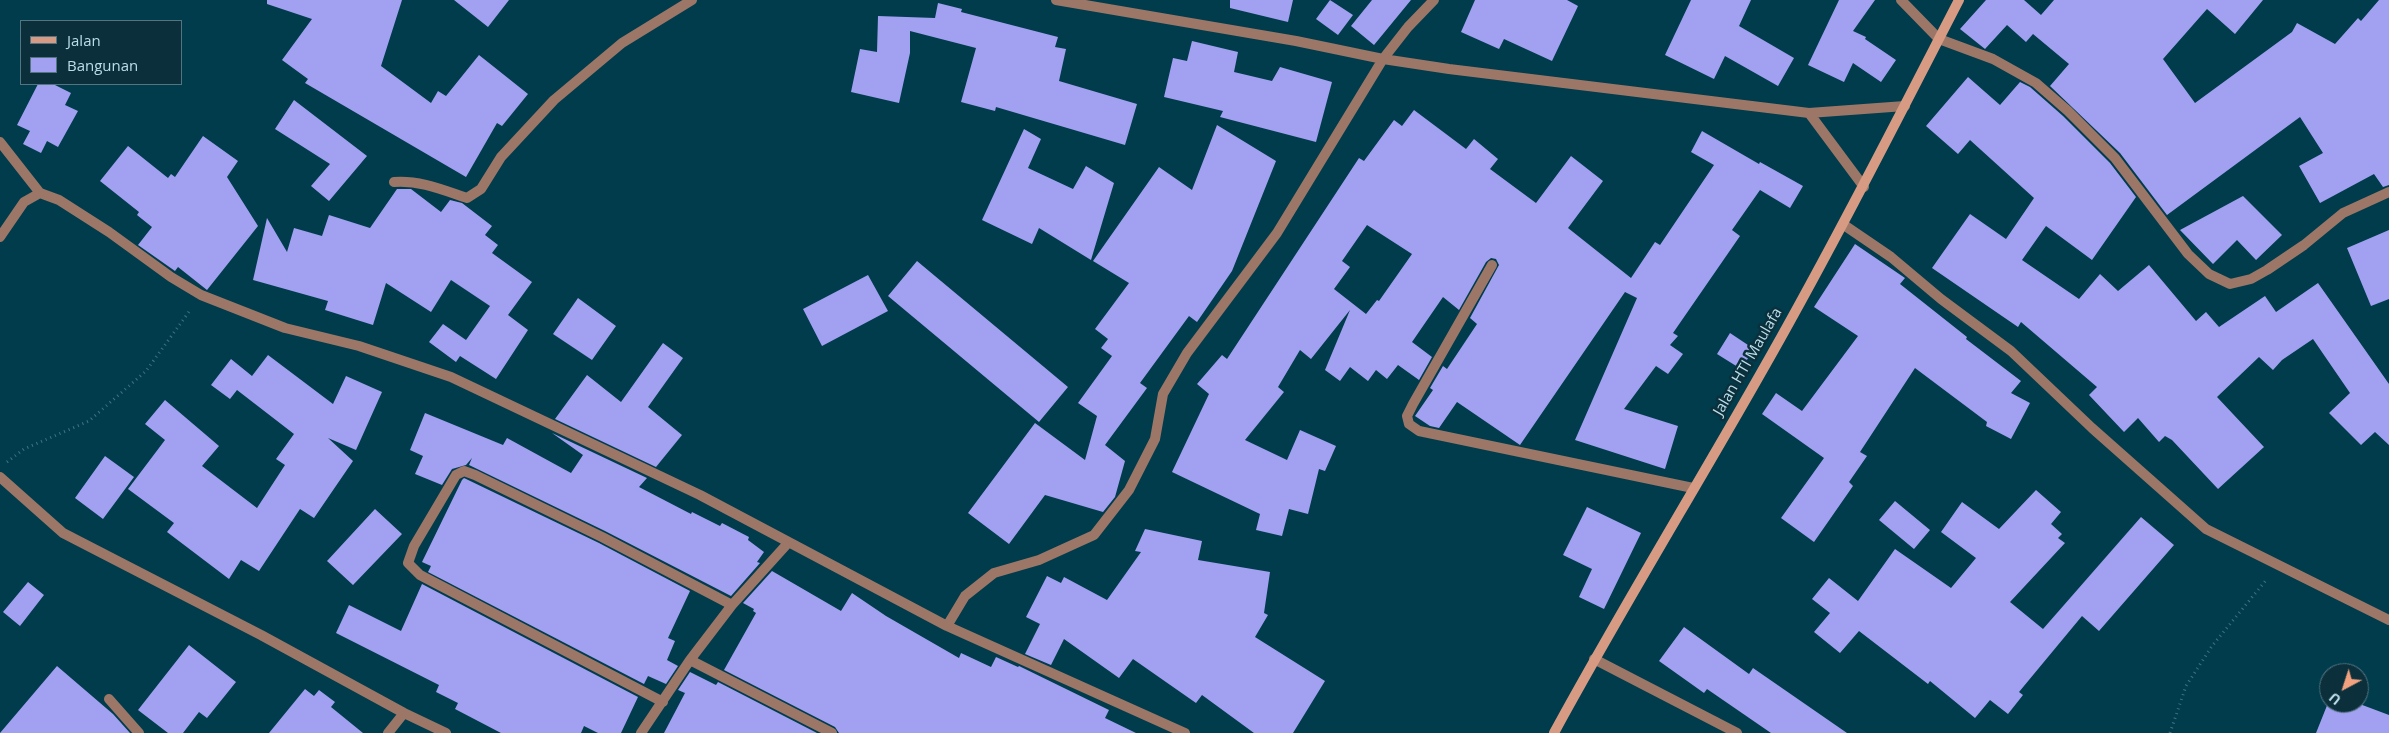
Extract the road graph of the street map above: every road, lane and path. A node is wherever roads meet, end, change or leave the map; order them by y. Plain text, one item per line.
1 (692, 0) edge
2 (1056, 0) edge
3 (1434, 0) edge
4 (1901, 0) edge
5 (1959, 0) edge
6 (1939, 38) junction
7 (1383, 59) junction
8 (1905, 106) junction
9 (1809, 112) junction
10 (0, 142) edge
11 (394, 182) dead end
12 (1864, 187) junction
13 (2389, 192) edge
14 (40, 193) junction
15 (1844, 225) junction
16 (0, 237) edge
17 (1492, 265) dead end
18 (201, 295) junction
19 (0, 467) edge
20 (0, 477) edge
21 (1693, 488) junction
22 (788, 543) junction
23 (2279, 565) junction
24 (732, 605) junction
25 (2389, 620) edge
26 (947, 626) junction
27 (1594, 659) junction
28 (690, 660) junction
29 (109, 699) dead end
30 (663, 702) junction
31 (404, 713) junction
32 (1180, 732) edge
33 (139, 733) edge
34 (388, 733) edge
35 (446, 733) edge
36 (641, 733) edge
37 (832, 733) edge
38 (1554, 733) edge
39 (1736, 733) edge
40 (2170, 733) edge

1 - 11 street
2 - 7 street
3 - 7 street
4 - 6 street
5 - 6 street, Jalan HTI Maulafa
6 - 8 street, Jalan HTI Maulafa
6 - 13 street
7 - 9 street
7 - 26 street
8 - 9 street
8 - 12 street, Jalan HTI Maulafa
9 - 12 street
10 - 14 street
12 - 15 street, Jalan HTI Maulafa
14 - 16 street
14 - 18 street
15 - 21 street, Jalan HTI Maulafa
15 - 23 street
17 - 21 street
18 - 19 path
18 - 22 street
20 - 31 street
21 - 27 street, Jalan HTI Maulafa
22 - 24 street
22 - 26 street
23 - 25 street
23 - 40 path
24 - 28 street
24 - 30 street
26 - 32 street
27 - 38 street, Jalan HTI Maulafa
27 - 39 street
28 - 30 street
28 - 37 street
29 - 33 street
30 - 36 street
31 - 34 street
31 - 35 street

